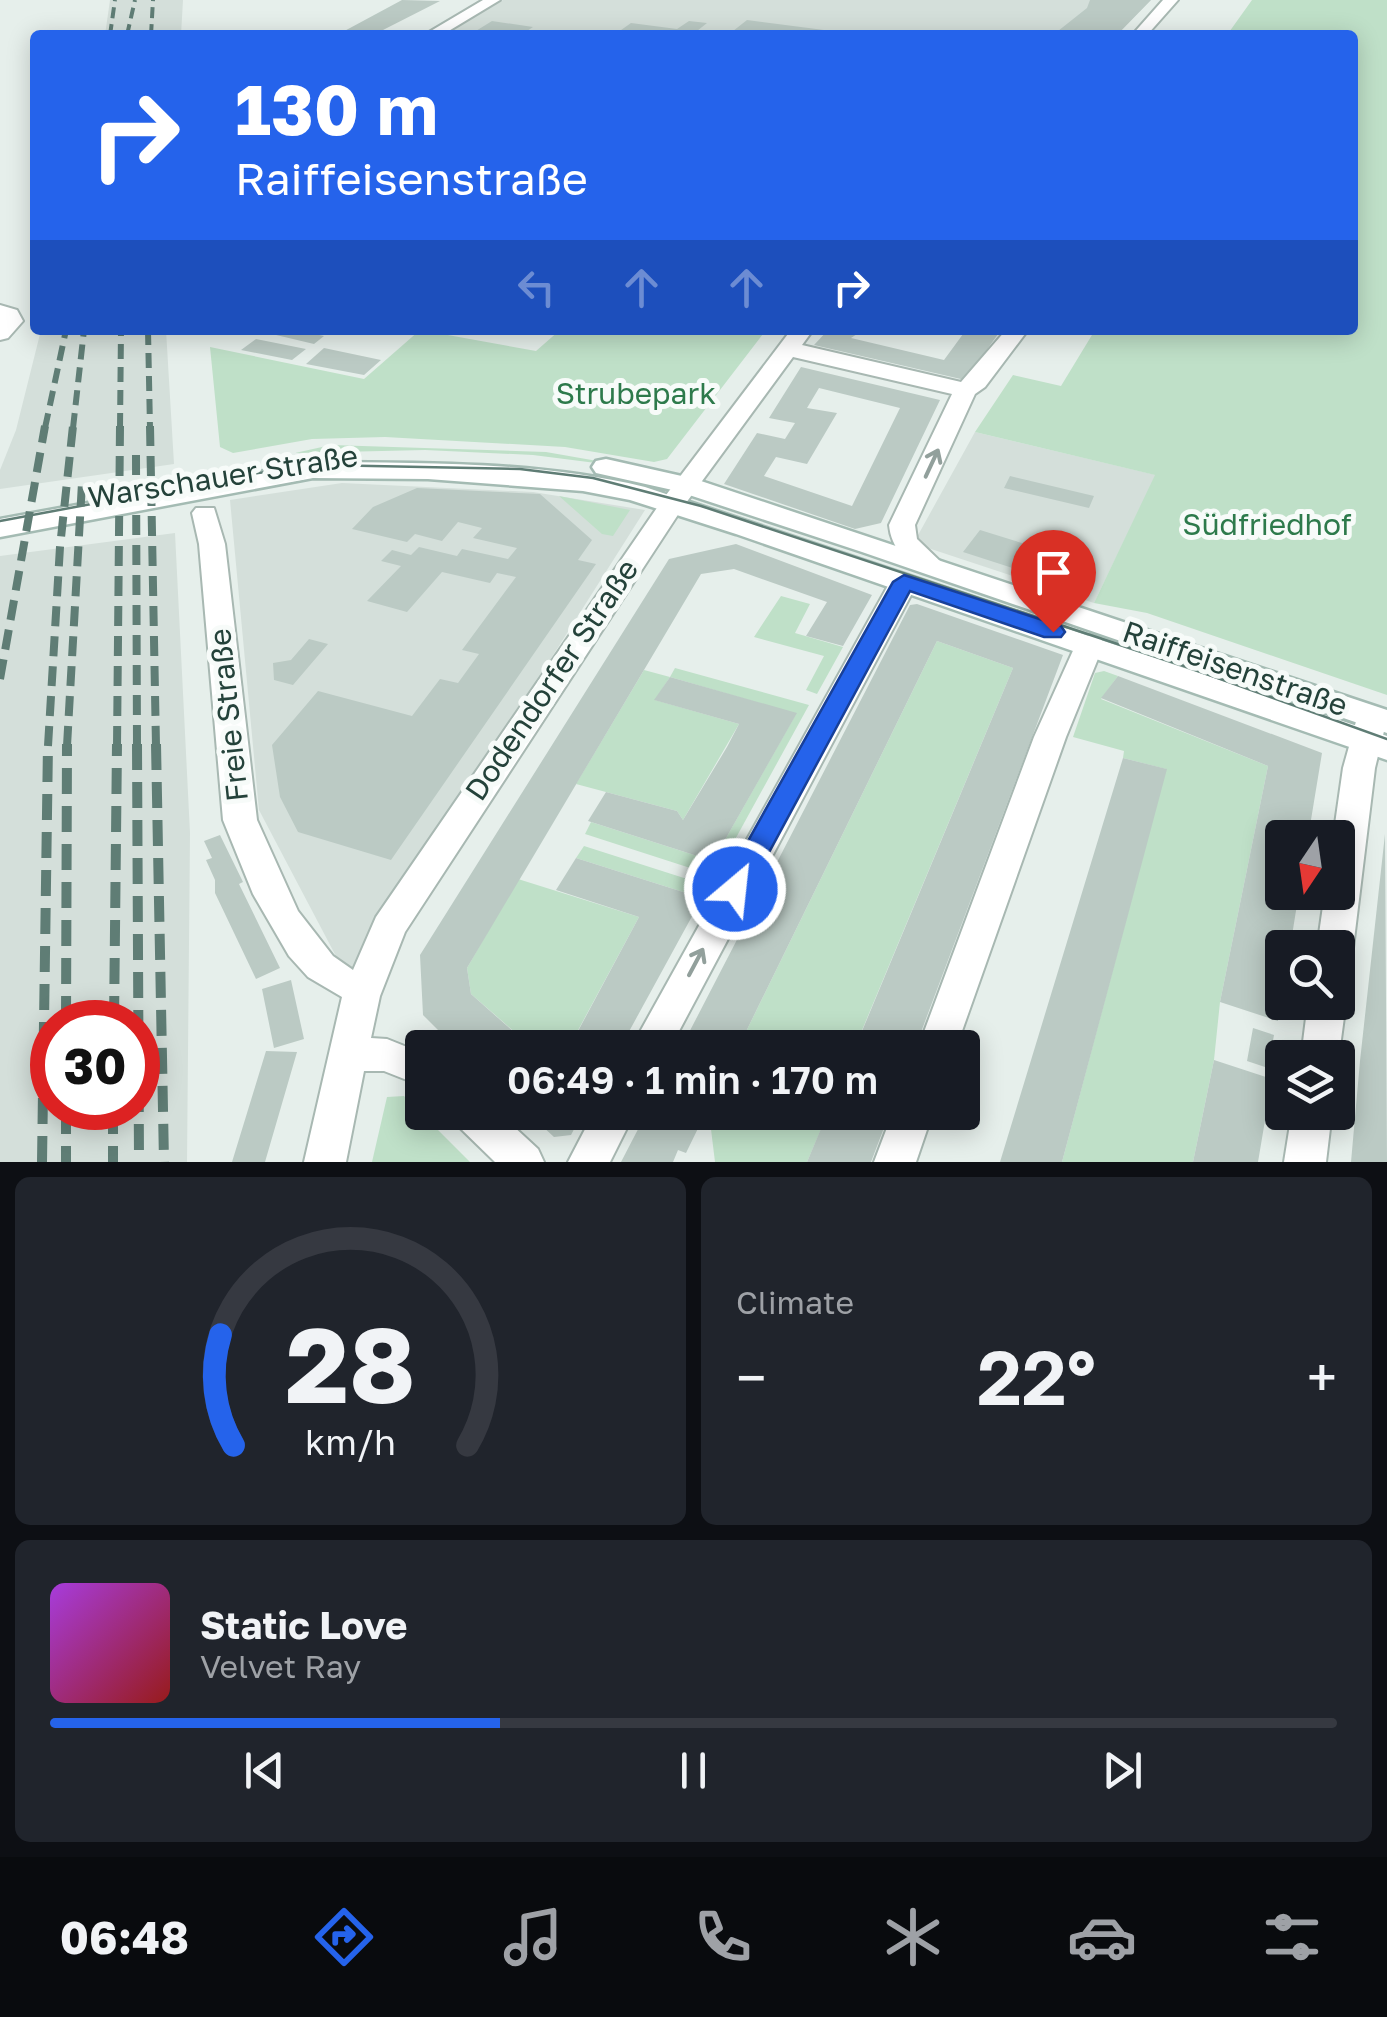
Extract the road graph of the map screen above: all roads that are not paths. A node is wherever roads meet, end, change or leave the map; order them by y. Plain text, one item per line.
1 (493, 0) edge
2 (1171, 0) edge
3 (440, 30) edge
4 (1144, 30) edge
5 (1013, 335) edge
6 (793, 339) edge
7 (965, 390) junction
8 (679, 494) junction
9 (205, 513) dead end
10 (0, 515) edge
11 (0, 528) edge
12 (917, 574) junction
13 (988, 585) junction
14 (1090, 644) junction
15 (1378, 732) edge
16 (1337, 930) edge
17 (363, 989) junction
18 (660, 1030) edge
19 (944, 1030) edge
20 (348, 1054) junction
21 (405, 1060) edge
22 (489, 1130) edge
23 (606, 1130) edge
24 (907, 1130) edge
25 (1309, 1130) edge
26 (325, 1162) edge
27 (523, 1162) edge
28 (589, 1162) edge
29 (895, 1162) edge
30 (1305, 1162) edge

1 - 3 street
2 - 4 street
5 - 7 street
6 - 7 street
6 - 8 street, Dodendorfer Straße
12 -> 7 street
8 - 10 main road, Warschauer Straße
8 - 11 main road, Warschauer Straße
8 - 12 main road, Raiffeisenstraße
8 - 13 main road
8 - 17 street, Dodendorfer Straße
9 - 17 street, Freie Straße
12 - 13 main road, Raiffeisenstraße
12 - 14 main road, Raiffeisenstraße
18 -> 12 street
13 - 15 main road, Raiffeisenstraße
14 - 15 main road, Raiffeisenstraße
14 - 19 street
15 - 16 street
17 - 20 street, Dodendorfer Straße
20 - 21 street
20 - 26 street
22 - 27 street
23 - 28 street
24 - 29 street
25 - 30 street

